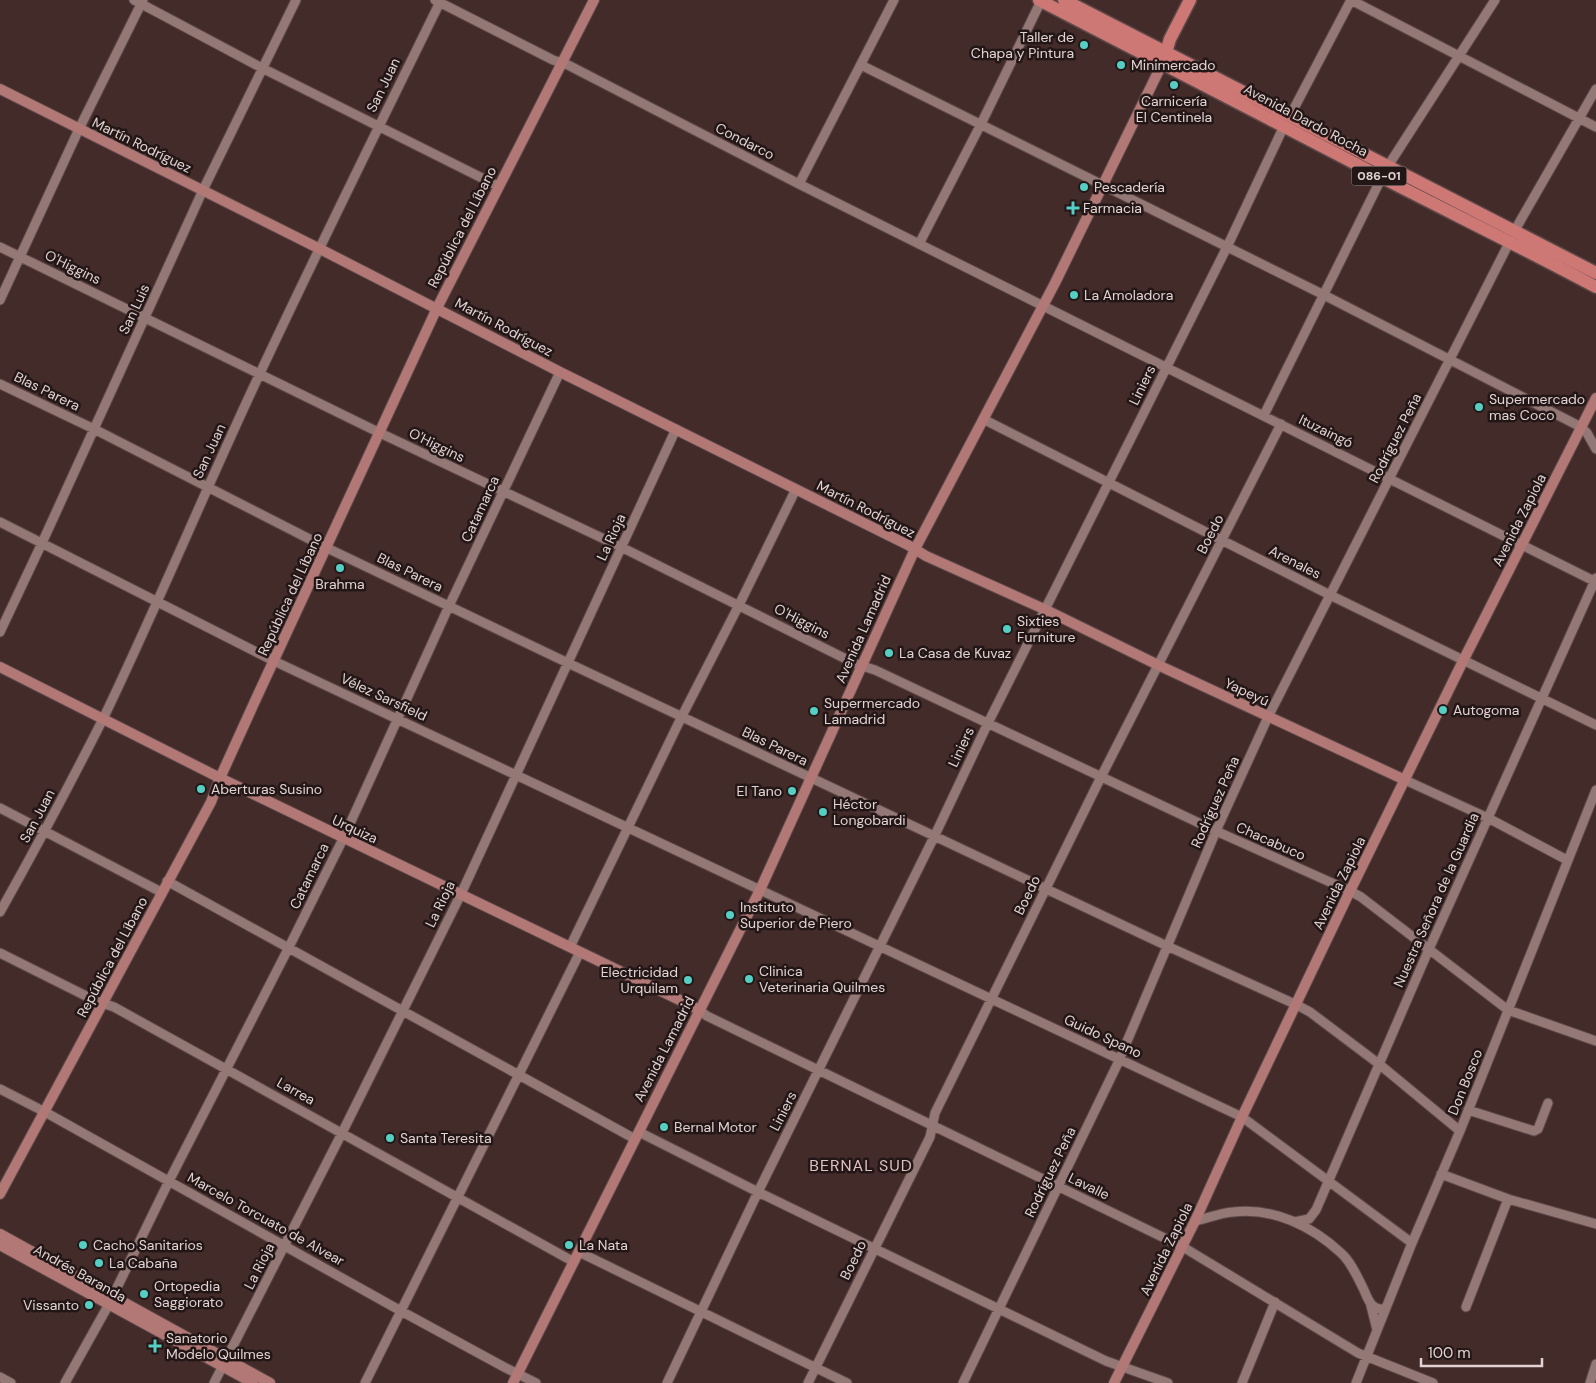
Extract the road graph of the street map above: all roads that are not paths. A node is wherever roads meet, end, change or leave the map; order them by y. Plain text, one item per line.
1 (296, 0) edge
2 (594, 0) edge
3 (894, 0) edge
4 (1040, 0) edge
5 (1064, 0) edge
6 (1190, 0) edge
7 (1199, 0) edge
8 (1351, 0) edge
9 (1495, 0) edge
10 (139, 1) edge
11 (438, 1) edge
12 (1458, 56) junction
13 (1165, 57) junction
14 (563, 63) junction
15 (861, 65) junction
16 (262, 68) junction
17 (0, 89) edge
18 (1596, 90) edge
19 (1580, 118) junction
20 (1287, 121) junction
21 (981, 124) junction
22 (378, 126) junction
23 (1596, 126) edge
24 (79, 129) junction
25 (1385, 172) junction
26 (799, 184) junction
27 (1103, 185) junction
28 (498, 186) junction
29 (203, 190) junction
30 (1513, 236) junction
31 (920, 244) junction
32 (0, 246) edge
33 (1227, 247) junction
34 (320, 249) junction
35 (20, 256) junction
36 (1596, 272) edge
37 (1596, 287) edge
38 (1324, 295) junction
39 (0, 300) edge
40 (1044, 306) junction
41 (437, 308) junction
42 (145, 318) junction
43 (1450, 360) junction
44 (1166, 367) junction
45 (560, 372) junction
46 (260, 375) junction
47 (0, 384) edge
48 (1596, 398) edge
49 (1264, 415) junction
50 (983, 419) junction
51 (1281, 424) junction
52 (1581, 427) junction
53 (94, 429) junction
54 (676, 429) junction
55 (380, 433) junction
56 (1596, 449) edge
57 (1390, 478) junction
58 (1109, 483) junction
59 (208, 488) junction
60 (796, 488) junction
61 (503, 492) junction
62 (0, 522) edge
63 (1222, 540) junction
64 (42, 543) junction
65 (1522, 544) junction
66 (621, 547) junction
67 (327, 548) junction
68 (915, 549) junction
69 (1596, 580) edge
70 (1330, 595) junction
71 (158, 602) junction
72 (739, 605) junction
73 (449, 606) junction
74 (1044, 609) junction
75 (0, 632) edge
76 (274, 661) junction
77 (1463, 661) junction
78 (568, 663) junction
79 (1158, 666) junction
80 (0, 667) edge
81 (862, 667) junction
82 (1542, 699) junction
83 (682, 716) junction
84 (1268, 717) junction
85 (102, 719) junction
86 (397, 719) junction
87 (988, 723) junction
88 (1596, 725) edge
89 (516, 774) junction
90 (1101, 777) junction
91 (220, 778) junction
92 (811, 778) junction
93 (1405, 780) junction
94 (1596, 790) edge
95 (1594, 802) edge
96 (0, 808) edge
97 (1488, 818) junction
98 (628, 827) junction
99 (45, 831) junction
100 (1216, 831) junction
101 (935, 835) junction
102 (343, 838) junction
103 (1567, 860) junction
104 (167, 881) junction
105 (1047, 888) junction
106 (760, 890) junction
107 (1350, 891) junction
108 (161, 892) junction
109 (461, 894) junction
110 (0, 912) edge
111 (880, 946) junction
112 (1167, 946) junction
113 (570, 947) junction
114 (288, 949) junction
115 (1429, 949) junction
116 (580, 952) junction
117 (0, 953) edge
118 (992, 998) junction
119 (1292, 1002) junction
120 (103, 1004) junction
121 (1508, 1010) junction
122 (403, 1011) junction
123 (700, 1011) junction
124 (1596, 1041) edge
125 (1119, 1059) junction
126 (1379, 1064) junction
127 (226, 1069) junction
128 (820, 1070) junction
129 (518, 1074) junction
130 (0, 1089) edge
131 (1548, 1103) dead end
132 (1468, 1110) junction
133 (45, 1112) junction
134 (1242, 1117) junction
135 (932, 1124) junction
136 (1460, 1131) junction
137 (342, 1133) junction
138 (637, 1135) junction
139 (1441, 1174) junction
140 (169, 1181) junction
141 (1330, 1181) junction
142 (1059, 1187) junction
143 (758, 1192) junction
144 (0, 1194) edge
145 (458, 1197) junction
146 (1508, 1199) junction
147 (1196, 1221) junction
148 (1294, 1222) junction
149 (1596, 1224) edge
150 (0, 1234) edge
151 (1412, 1243) junction
152 (0, 1245) edge
153 (284, 1246) junction
154 (1183, 1247) junction
155 (875, 1248) junction
156 (579, 1252) junction
157 (574, 1262) junction
158 (110, 1300) junction
159 (1275, 1302) junction
160 (1370, 1302) junction
161 (1466, 1307) dead end
162 (1000, 1308) junction
163 (1386, 1308) junction
164 (400, 1311) junction
165 (701, 1312) junction
166 (1377, 1331) junction
167 (1367, 1357) junction
168 (224, 1363) junction
169 (1596, 1364) edge
170 (1122, 1367) junction
171 (815, 1368) junction
172 (0, 1377) edge
173 (515, 1379) edge
174 (11, 1383) edge
175 (64, 1383) edge
176 (214, 1383) edge
177 (253, 1383) edge
178 (270, 1383) edge
179 (365, 1383) edge
180 (536, 1383) edge
181 (667, 1383) edge
182 (808, 1383) edge
183 (847, 1383) edge
184 (963, 1383) edge
185 (1114, 1383) edge
186 (1168, 1383) edge
187 (1242, 1383) edge
188 (1356, 1383) edge
189 (1433, 1383) edge
190 (1590, 1383) edge

1 - 16 street, San Luis
2 - 14 street, República del Líbano
3 - 15 street
4 - 13 main road, 086-01
4 - 21 street
5 - 13 main road, 086-01
6 - 13 main road, Avenida Lamadrid
7 - 13 main road, Avenida Lamadrid
8 - 12 street
8 - 20 street, Liniers
9 - 12 street
10 - 16 street
10 - 24 street
11 - 14 street, Condarco
11 - 22 street, San Juan
12 - 19 street
12 - 25 street
13 - 20 main road, Avenida Dardo Rocha / 086-01
13 - 27 street, Avenida Lamadrid
14 - 26 street, Condarco
14 - 28 street, República del Líbano
15 - 21 street
15 - 26 street
16 - 22 street
16 - 29 street, San Luis
17 - 24 street, Martín Rodríguez
18 - 19 street, Rodríguez Peña
19 - 23 street
19 - 30 street, Rodríguez Peña
20 - 25 main road, Avenida Dardo Rocha / 086-01
20 - 33 street, Liniers
21 - 27 street
21 - 31 street
22 - 28 street
22 - 34 street, San Juan
24 - 29 street, Martín Rodríguez
24 - 35 street
25 - 30 main road, Avenida Dardo Rocha / 086-01
25 - 38 street
26 - 31 street, Condarco
27 - 33 street
27 - 40 street, Avenida Lamadrid
28 - 41 street, República del Líbano
29 - 34 street, Martín Rodríguez
29 - 42 street, San Luis
30 - 36 main road, Avenida Dardo Rocha / 086-01
30 - 37 main road, Avenida Dardo Rocha / 086-01
30 - 43 street, Rodríguez Peña
31 - 40 street, Condarco
32 - 35 street, O'Higgins
33 - 38 street
33 - 44 street, Liniers
34 - 41 street, Martín Rodríguez
34 - 46 street, San Juan
35 - 39 street
35 - 42 street, O'Higgins
38 - 43 street
38 - 49 street
40 - 44 street, Ituzaingó
40 - 50 street, Avenida Lamadrid
41 - 45 street, Martín Rodríguez
41 - 55 street, República del Líbano
42 - 46 street, O'Higgins
42 - 53 street, San Luis
43 - 52 street
43 - 57 street, Rodríguez Peña
44 - 49 street, Ituzaingó
44 - 58 street, Liniers
45 - 54 street, Martín Rodríguez
45 - 61 street, Catamarca
46 - 55 street, O'Higgins
46 - 59 street, San Juan
47 - 53 street, Blas Parera
48 - 52 street, Avenida Zapiola
49 - 51 street, Ituzaingó
50 - 58 street, Arenales
50 - 68 street, Avenida Lamadrid
51 - 57 street, Ituzaingó
51 - 63 street, Boedo
52 - 56 street
52 - 65 street, Avenida Zapiola
53 - 59 street, Blas Parera
53 - 64 street, San Luis
54 - 60 street, Martín Rodríguez
54 - 66 street, La Rioja
55 - 61 street, O'Higgins
55 - 67 street, República del Líbano
57 - 65 street, Ituzaingó
57 - 70 street, Rodríguez Peña
58 - 63 street, Arenales
58 - 74 street, Liniers
59 - 67 street, Blas Parera
59 - 71 street, San Juan
60 - 68 street, Martín Rodríguez
60 - 72 street
61 - 66 street, O'Higgins
61 - 73 street, Catamarca
62 - 64 street, Vélez Sarsfield
63 - 70 street, Arenales
63 - 79 street, Boedo
64 - 71 street, Vélez Sarsfield
64 - 75 street, San Luis
65 - 69 street, Ituzaingó
65 - 77 street, Avenida Zapiola
66 - 72 street, O'Higgins
66 - 78 street, La Rioja
67 - 73 street, Blas Parera
67 - 76 street, República del Líbano
68 - 74 street, Yapeyú
68 - 81 street, Avenida Lamadrid
69 - 82 street, Nuestra Señora de la Guardia
70 - 77 street, Arenales
70 - 84 street, Rodríguez Peña
71 - 76 street, Vélez Sarsfield
71 - 85 street, San Juan
72 - 81 street, O'Higgins
72 - 83 street
73 - 78 street, Blas Parera
73 - 86 street, Catamarca
74 - 79 street, Yapeyú
74 - 87 street, Liniers
76 - 86 street, Vélez Sarsfield
76 - 91 street, República del Líbano
77 - 82 street, Arenales
77 - 93 street, Avenida Zapiola
78 - 83 street, Blas Parera
78 - 89 street, La Rioja
79 - 84 street, Yapeyú
79 - 90 street, Boedo
80 - 85 street, Urquiza
81 - 87 street, Chacabuco
81 - 92 street, Avenida Lamadrid
82 - 88 street, Arenales
82 - 97 street, Nuestra Señora de la Guardia
83 - 92 street, Blas Parera
83 - 98 street
84 - 93 street, Yapeyú
84 - 100 street, Rodríguez Peña
85 - 91 street, Urquiza
85 - 99 street, San Juan
86 - 89 street, Vélez Sarsfield
86 - 102 street, Catamarca
87 - 90 street, Chacabuco
87 - 101 street, Liniers
89 - 98 street, Vélez Sarsfield
89 - 109 street, La Rioja
90 - 100 street, Chacabuco
90 - 105 street, Boedo
91 - 102 street, Urquiza
91 - 104 street, República del Líbano
92 - 101 street, Blas Parera
92 - 106 street, Avenida Lamadrid
93 - 97 street, Yapeyú
93 - 107 street, Avenida Zapiola
94 - 95 street, Don Bosco
95 - 103 street, Don Bosco
96 - 99 street
97 - 103 street, Yapeyú
97 - 115 street, Nuestra Señora de la Guardia
98 - 106 street, Vélez Sarsfield
98 - 113 street
99 - 108 street
99 - 110 street, San Juan
100 - 107 street, Chacabuco
100 - 112 street, Rodríguez Peña
101 - 105 street, Blas Parera
101 - 111 street, Liniers
102 - 109 street, Urquiza
102 - 114 street, Catamarca
103 - 121 street, Don Bosco
104 - 108 street, República del Líbano
104 - 114 street
105 - 112 street, Blas Parera
105 - 118 street, Boedo
106 - 111 street, Guido Spano
106 - 123 street, Avenida Lamadrid
107 - 115 street, Chacabuco
107 - 119 street, Avenida Zapiola
108 - 120 street, República del Líbano
109 - 113 street, Urquiza
109 - 122 street, La Rioja
111 - 118 street, Guido Spano
111 - 128 street, Liniers
112 - 119 street, Blas Parera
112 - 125 street, Rodríguez Peña
113 - 116 street, Urquiza
114 - 122 street
114 - 127 street, Catamarca
115 - 121 street, Chacabuco
115 - 126 street, Nuestra Señora de la Guardia
116 - 123 street, Urquiza
116 - 129 street
117 - 120 street, Larrea
118 - 125 street, Guido Spano
118 - 135 street, Boedo
119 - 126 street, Blas Parera
119 - 134 street, Avenida Zapiola
120 - 127 street, Larrea
120 - 133 street, República del Líbano
121 - 124 street, Chacabuco
121 - 132 street, Don Bosco
122 - 129 street
122 - 137 street, La Rioja
123 - 128 street, Lavalle
123 - 138 street, Avenida Lamadrid
125 - 134 street, Guido Spano
125 - 142 street, Rodríguez Peña
126 - 136 street, Blas Parera
126 - 141 street, Nuestra Señora de la Guardia
127 - 137 street, Larrea
127 - 140 street, Catamarca
128 - 135 street, Lavalle
128 - 143 street, Liniers
129 - 138 street
129 - 145 street
130 - 133 street, Marcelo Torcuato de Alvear
131 - 132 street
132 - 136 street, Don Bosco
133 - 140 street, Marcelo Torcuato de Alvear
133 - 144 street, República del Líbano
134 - 141 street, Guido Spano
134 - 147 street, Avenida Zapiola
135 - 142 street, Lavalle
135 - 155 street, Boedo
136 - 139 street, Don Bosco
137 - 145 street, Larrea
137 - 153 street, La Rioja
138 - 143 street
138 - 156 street, Avenida Lamadrid
139 - 146 street
139 - 151 street, Don Bosco
140 - 153 street, Marcelo Torcuato de Alvear
140 - 158 street, Catamarca
141 - 148 street, Nuestra Señora de la Guardia
141 - 151 street, Guido Spano
142 - 154 street, Lavalle
142 - 162 street, Rodríguez Peña
143 - 155 street
143 - 165 street, Liniers
145 - 157 street, Larrea
145 - 164 street
146 - 149 street
146 - 161 street
147 - 148 street
147 - 154 street, Avenida Zapiola
148 - 160 street
150 - 158 street, Andrés Baranda
151 - 163 street, Don Bosco
152 - 158 street, Andrés Baranda
153 - 164 street, Marcelo Torcuato de Alvear
153 - 168 street, La Rioja
154 - 159 street, Lavalle
154 - 170 street, Avenida Zapiola
155 - 162 street
155 - 171 street, Boedo
156 - 157 street, Avenida Lamadrid
156 - 165 street
157 - 173 street, Avenida Lamadrid
158 - 168 street, Andrés Baranda
158 - 175 street, Catamarca
159 - 167 street, Lavalle
159 - 187 street
160 - 163 street
160 - 166 street
162 - 170 street
162 - 184 street, Rodríguez Peña
163 - 166 street, Don Bosco
164 - 173 street, Marcelo Torcuato de Alvear
164 - 179 street
165 - 171 street
165 - 181 street, Liniers
166 - 167 street, Don Bosco
167 - 188 street, Don Bosco
167 - 189 street, Lavalle
168 - 176 street, La Rioja
168 - 177 street, Andrés Baranda
168 - 178 street, Andrés Baranda
169 - 190 street
170 - 185 street, Avenida Zapiola
170 - 186 street
171 - 182 street, Boedo
171 - 183 street
172 - 174 street
173 - 180 street, Marcelo Torcuato de Alvear

